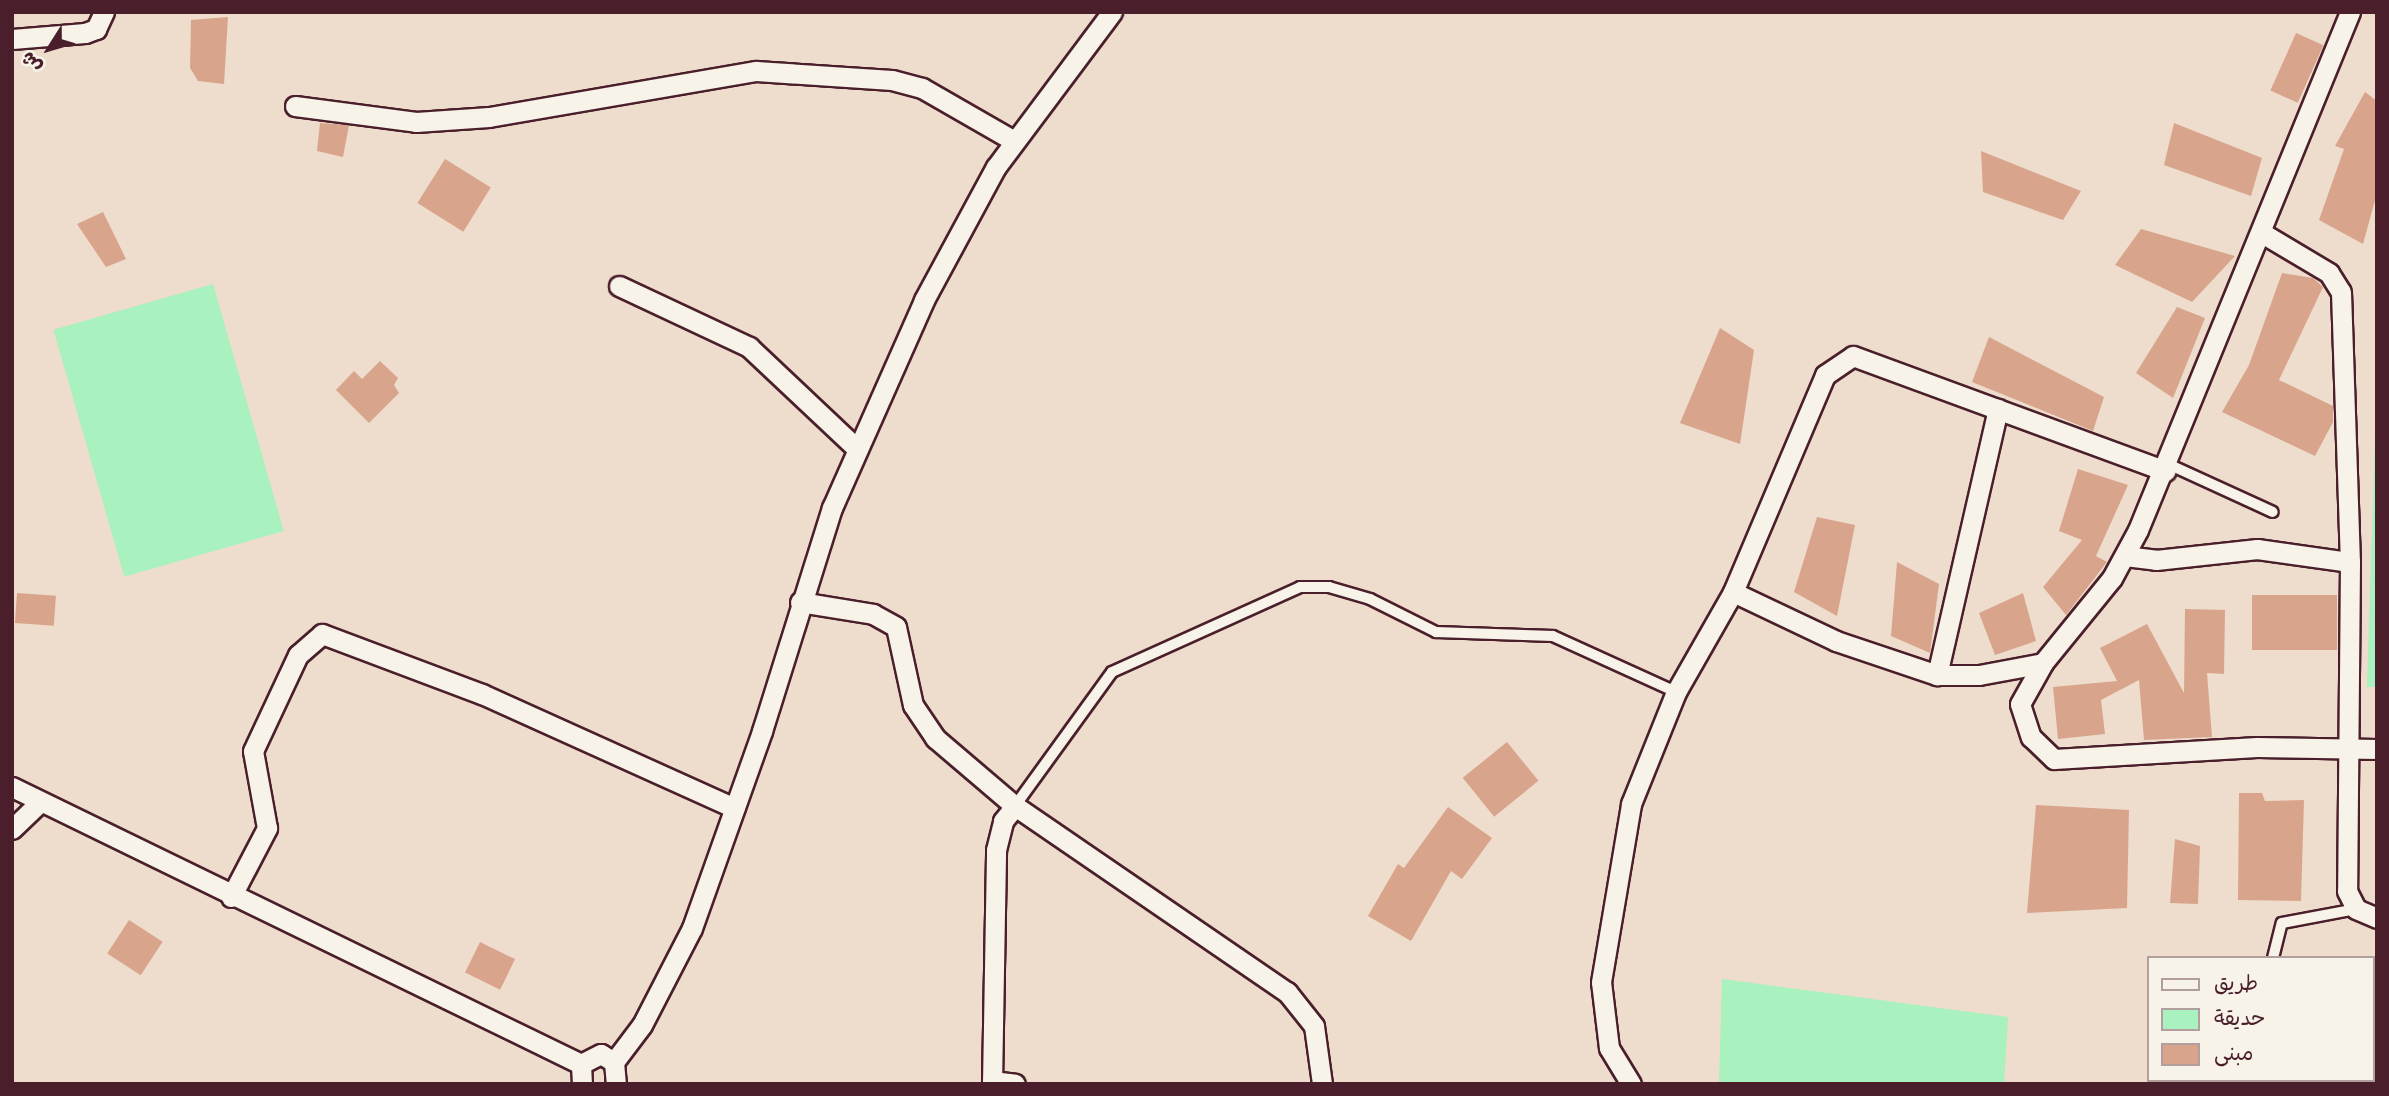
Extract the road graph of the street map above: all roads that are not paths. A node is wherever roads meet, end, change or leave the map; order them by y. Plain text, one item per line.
1 (104, 12) edge
2 (1106, 14) edge
3 (2351, 15) edge
4 (12, 39) edge
5 (295, 106) dead end
6 (1014, 141) junction
7 (2262, 233) junction
8 (619, 286) dead end
9 (1998, 409) junction
10 (855, 447) junction
11 (2167, 468) junction
12 (2273, 512) dead end
13 (2125, 556) junction
14 (2350, 562) junction
15 (1733, 592) junction
16 (800, 602) junction
17 (2043, 663) junction
18 (1937, 675) junction
19 (1676, 691) junction
20 (2351, 749) junction
21 (2377, 749) edge
22 (12, 787) edge
23 (39, 803) junction
24 (1015, 806) junction
25 (734, 808) junction
26 (12, 829) edge
27 (231, 897) junction
28 (2356, 909) junction
29 (2377, 918) edge
30 (2274, 956) edge
31 (614, 1062) junction
32 (581, 1074) edge
33 (992, 1082) edge
34 (616, 1084) edge
35 (1015, 1084) edge
36 (1321, 1084) edge
37 (1630, 1084) edge

1 - 4 street
2 - 6 street
3 - 7 street
5 - 6 street
6 - 10 street
7 - 11 street
7 - 14 street
8 - 10 street
9 - 11 street
9 - 15 street
9 - 18 street
10 - 16 street
11 - 12 lane
11 - 13 street
13 - 14 street
13 - 17 street
14 - 20 street
15 - 18 street
15 - 19 street
16 - 24 street
16 - 25 street
17 - 18 street
17 - 20 street
19 - 24 lane
19 - 37 street
20 - 21 street
20 - 28 street
22 - 23 street
23 - 26 street
23 - 27 street
24 - 33 street
24 - 36 street
25 - 27 street
25 - 31 street
27 - 32 street
28 - 29 street
28 - 30 lane
31 - 32 street
31 - 34 street
33 - 35 street

